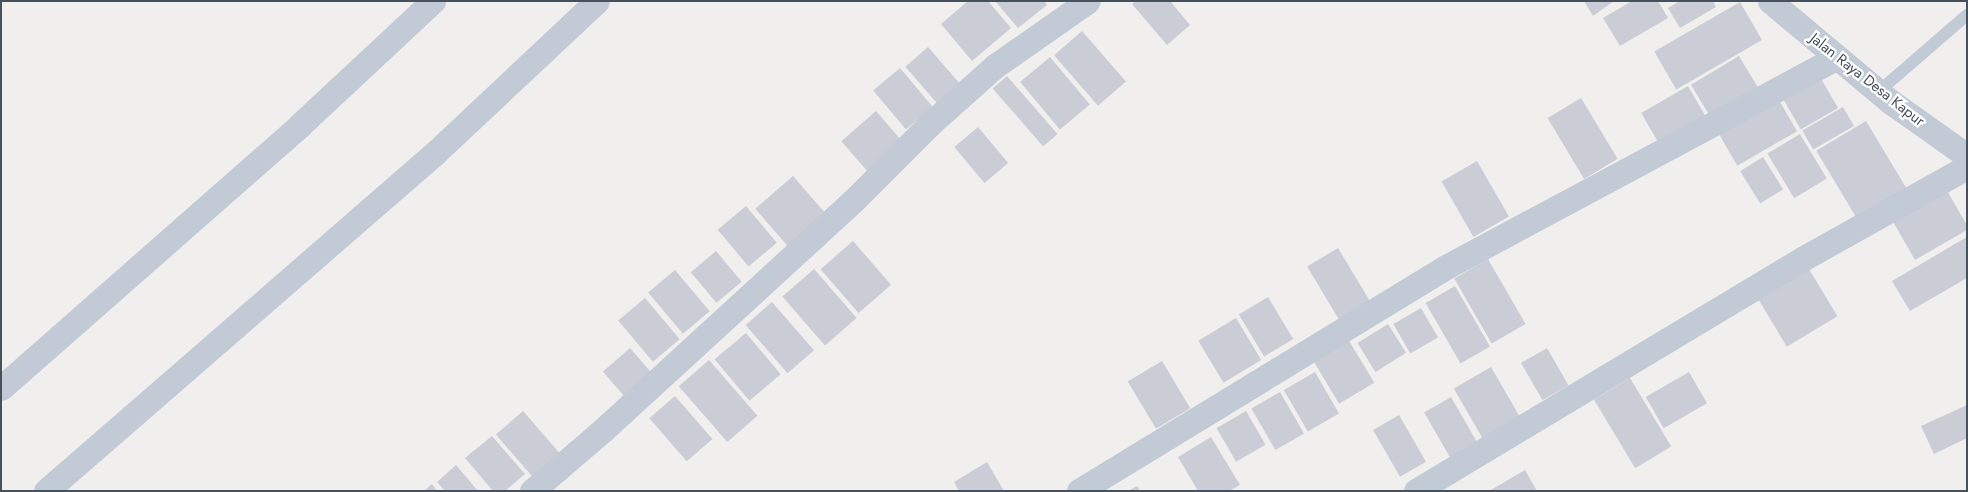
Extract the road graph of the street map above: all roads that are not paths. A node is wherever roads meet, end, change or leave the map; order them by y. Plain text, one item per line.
1 (433, 1) edge
2 (597, 1) edge
3 (1088, 1) edge
4 (1770, 1) edge
5 (1967, 15) edge
6 (1837, 57) junction
7 (1878, 92) junction
8 (1967, 156) edge
9 (1967, 166) edge
10 (1, 388) edge
11 (46, 491) edge
12 (532, 491) edge
13 (1079, 491) edge
14 (1416, 491) edge

1 - 10 street
2 - 11 street
3 - 12 street
4 - 6 street, Jalan Raya Desa Kapur
5 - 7 lane
6 - 7 street, Jalan Raya Desa Kapur
6 - 13 street
7 - 8 street, Jalan Raya Desa Kapur
9 - 14 street

